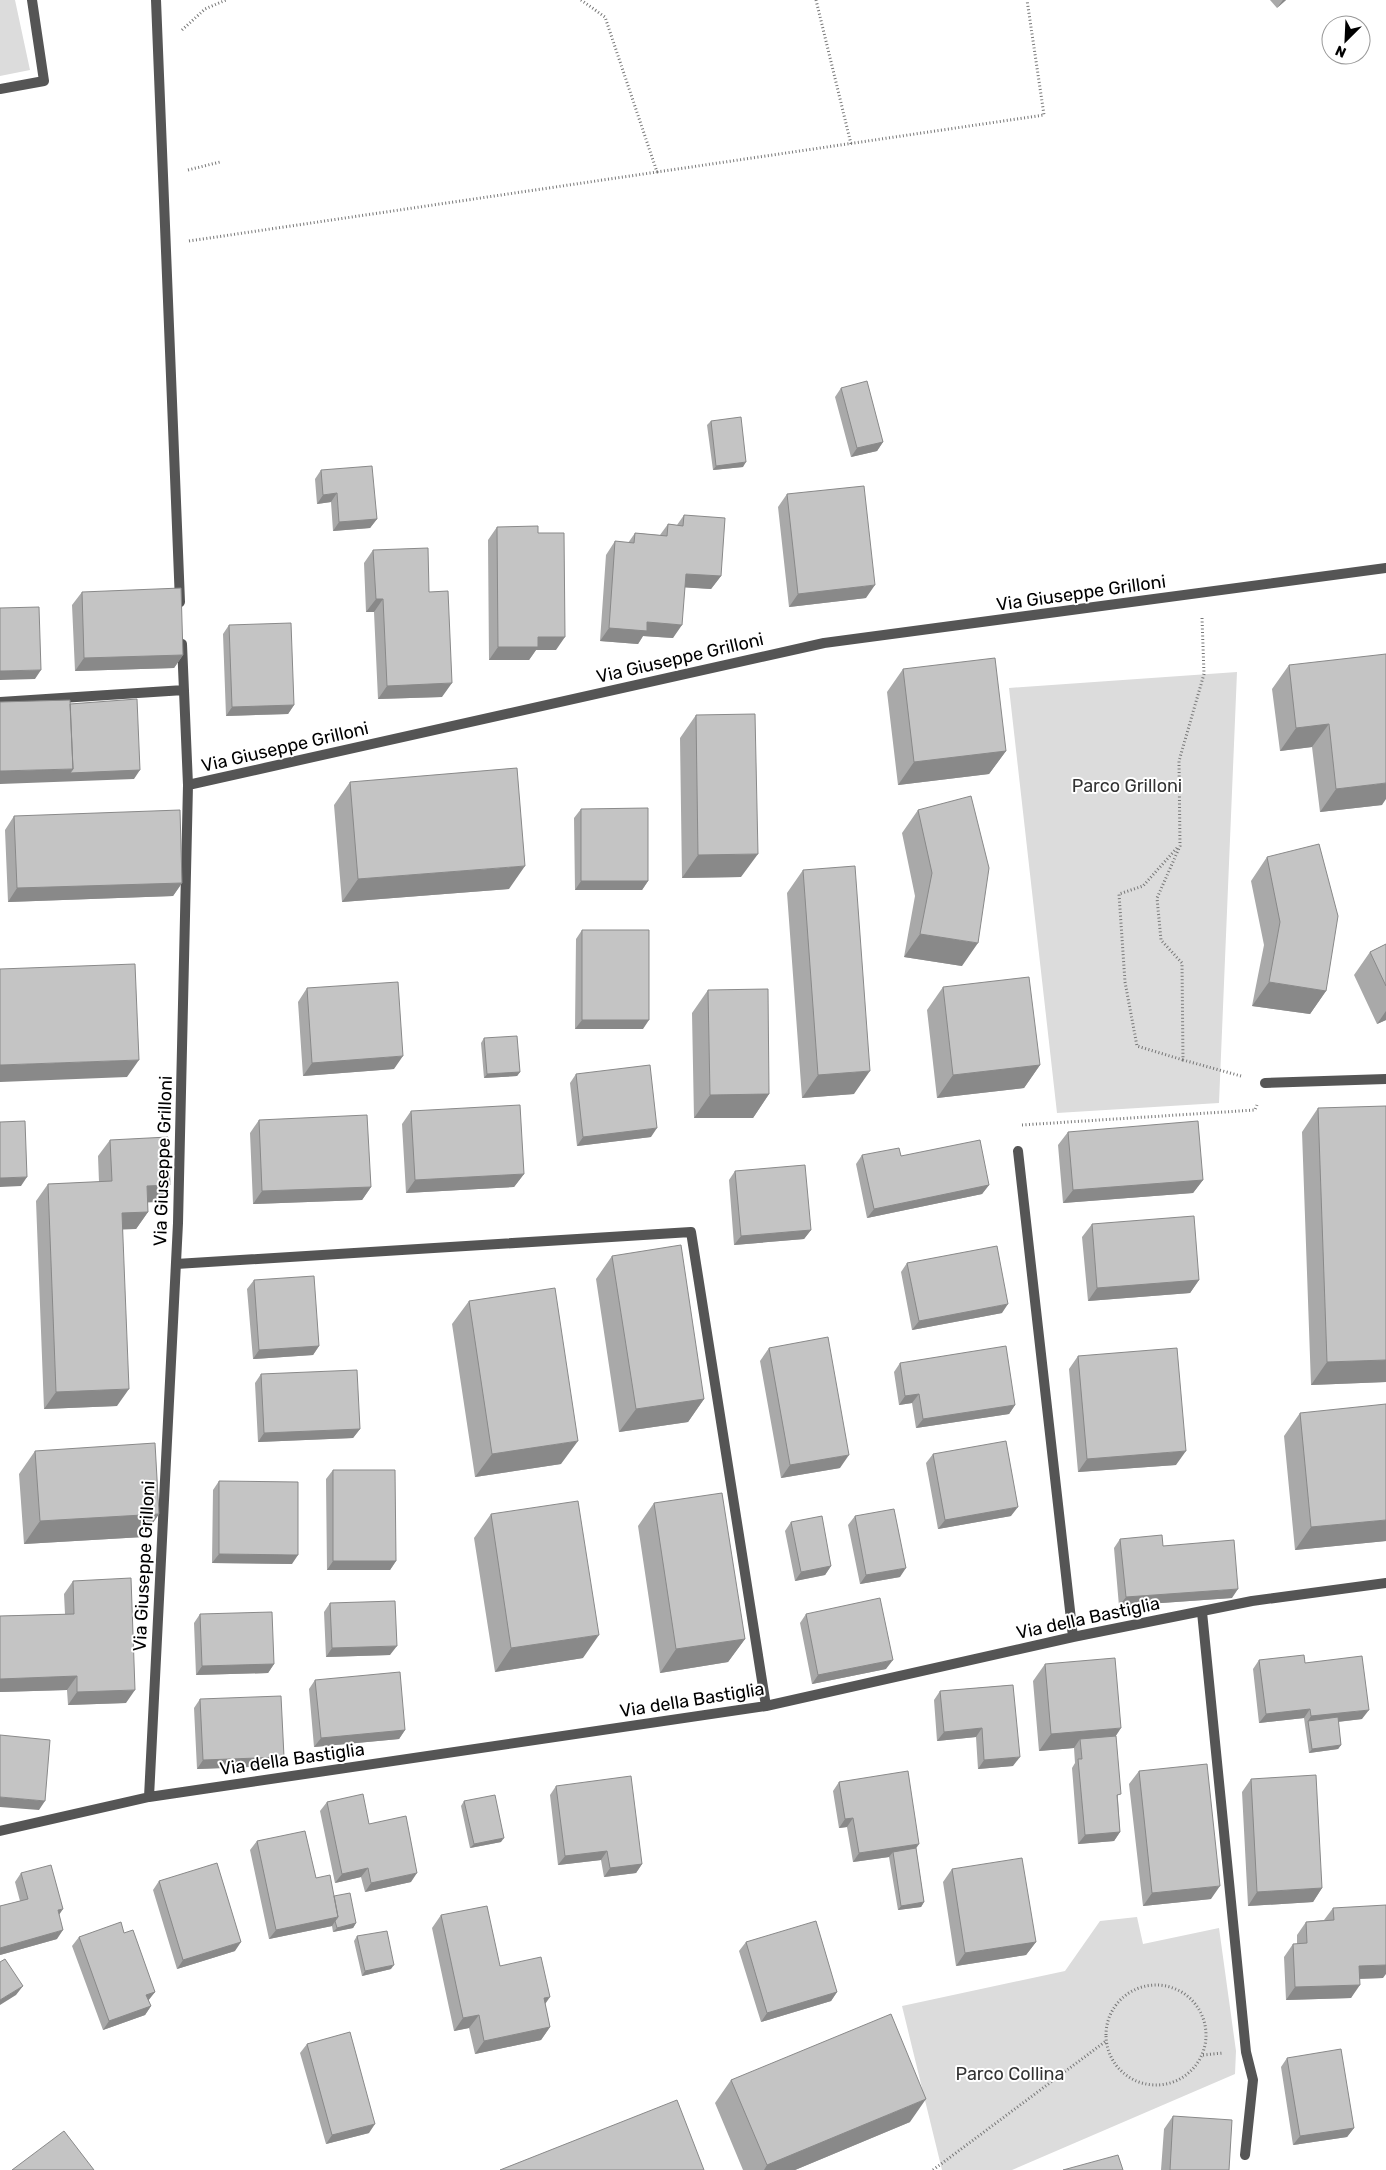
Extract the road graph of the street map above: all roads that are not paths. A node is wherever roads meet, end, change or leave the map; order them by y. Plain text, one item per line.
1 (32, 0) edge
2 (156, 0) edge
3 (0, 89) edge
4 (1386, 568) edge
5 (180, 610) edge
6 (181, 630) edge
7 (184, 690) junction
8 (0, 702) edge
9 (188, 785) junction
10 (1386, 1079) edge
11 (1265, 1083) road end
12 (1018, 1151) road end
13 (176, 1264) junction
14 (1386, 1582) edge
15 (1202, 1612) junction
16 (1073, 1637) junction
17 (766, 1706) junction
18 (149, 1797) junction
19 (0, 1831) edge
20 (1245, 2155) dead end

1 - 3 street
2 - 5 street
4 - 9 street, Via Giuseppe Grilloni
6 - 7 street
7 - 8 street
7 - 9 street
9 - 13 street, Via Giuseppe Grilloni
10 - 11 street
12 - 16 street
13 - 17 street
13 - 18 street, Via Giuseppe Grilloni
14 - 15 street, Via della Bastiglia
15 - 16 street, Via della Bastiglia
15 - 20 street
16 - 17 street, Via della Bastiglia
17 - 18 street, Via della Bastiglia
18 - 19 street, Via della Bastiglia

